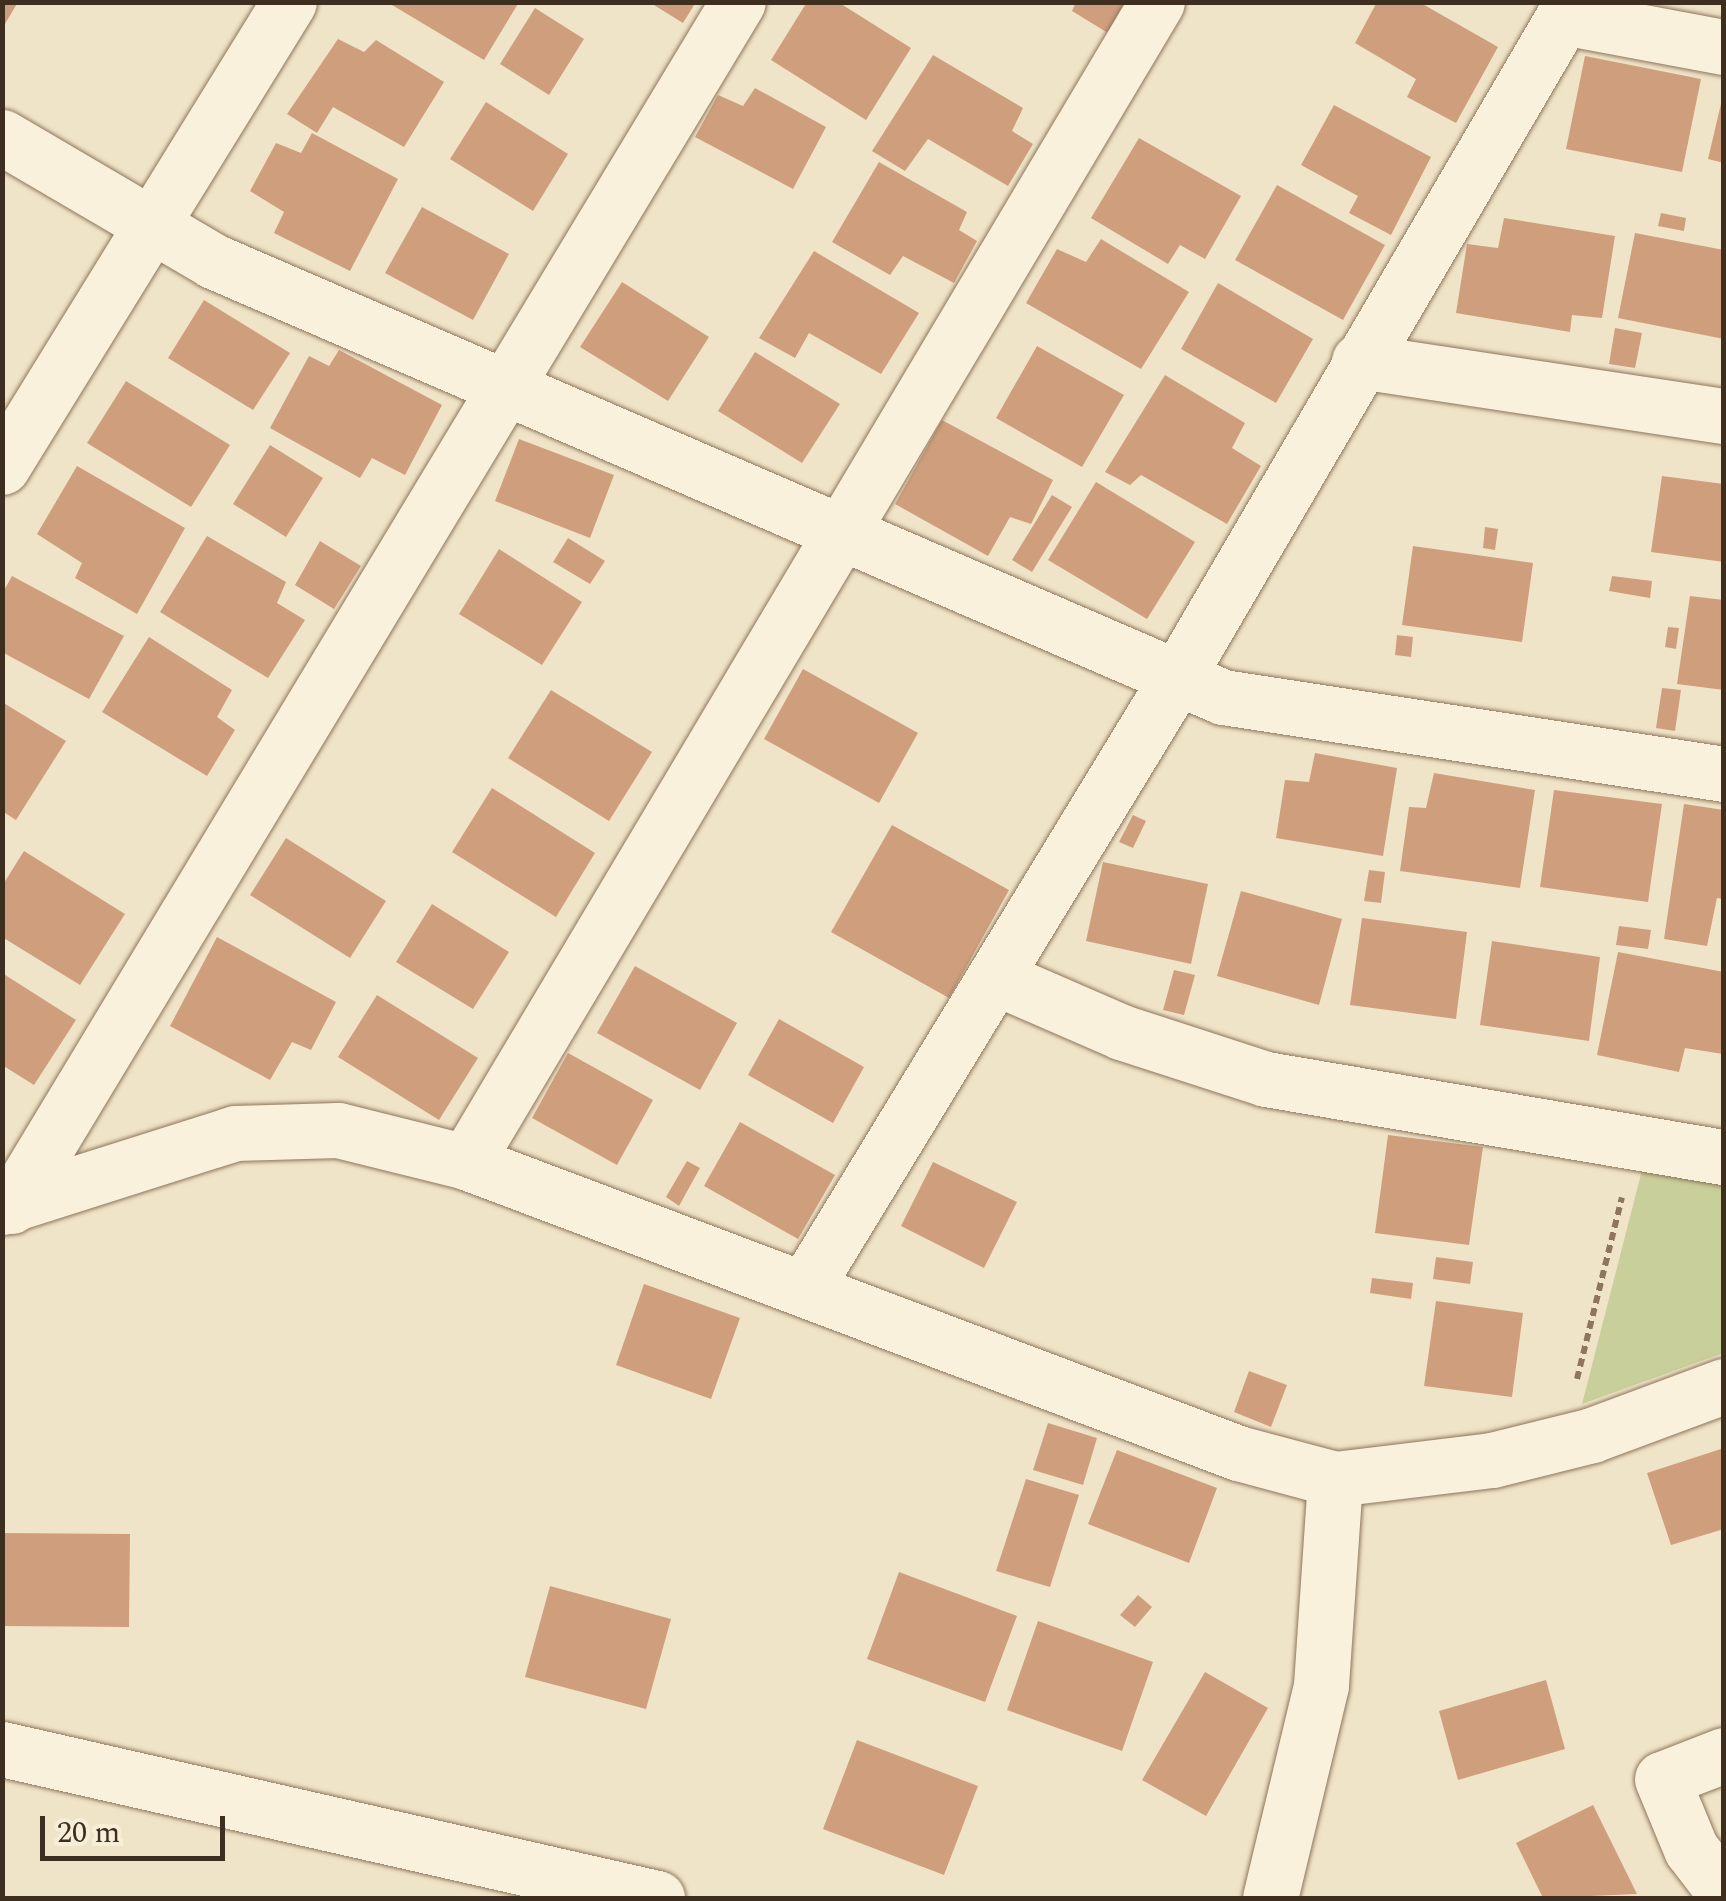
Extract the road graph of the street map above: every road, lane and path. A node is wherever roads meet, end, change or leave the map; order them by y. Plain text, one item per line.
1 (289, 2) edge
2 (738, 2) edge
3 (1158, 2) edge
4 (1567, 10) edge
5 (1724, 48) edge
6 (2, 137) edge
7 (153, 227) junction
8 (1359, 361) junction
9 (505, 386) junction
10 (1724, 416) edge
11 (2, 467) edge
12 (841, 528) junction
13 (1179, 674) junction
14 (1724, 774) edge
15 (997, 978) junction
16 (1636, 1142) junction
17 (1724, 1157) edge
18 (466, 1162) junction
19 (7, 1206) edge
20 (805, 1288) junction
21 (1724, 1386) edge
22 (1560, 1443) junction
23 (1335, 1479) junction
24 (2, 1749) edge
25 (1724, 1754) edge
26 (1724, 1892) edge
27 (657, 1898) edge
28 (1270, 1898) edge

1 - 7 street
2 - 9 street
3 - 12 street
4 - 5 street
4 - 8 street
6 - 7 street
7 - 9 street
7 - 11 street
8 - 10 street
8 - 13 street
9 - 12 street
9 - 19 street
12 - 13 street
12 - 18 street
13 - 14 street
13 - 15 street
15 - 16 street
15 - 20 street
16 - 17 street
16 - 22 path
18 - 19 street
18 - 20 street
20 - 23 street
21 - 22 street
22 - 23 street
23 - 28 street
24 - 27 street
25 - 26 street

